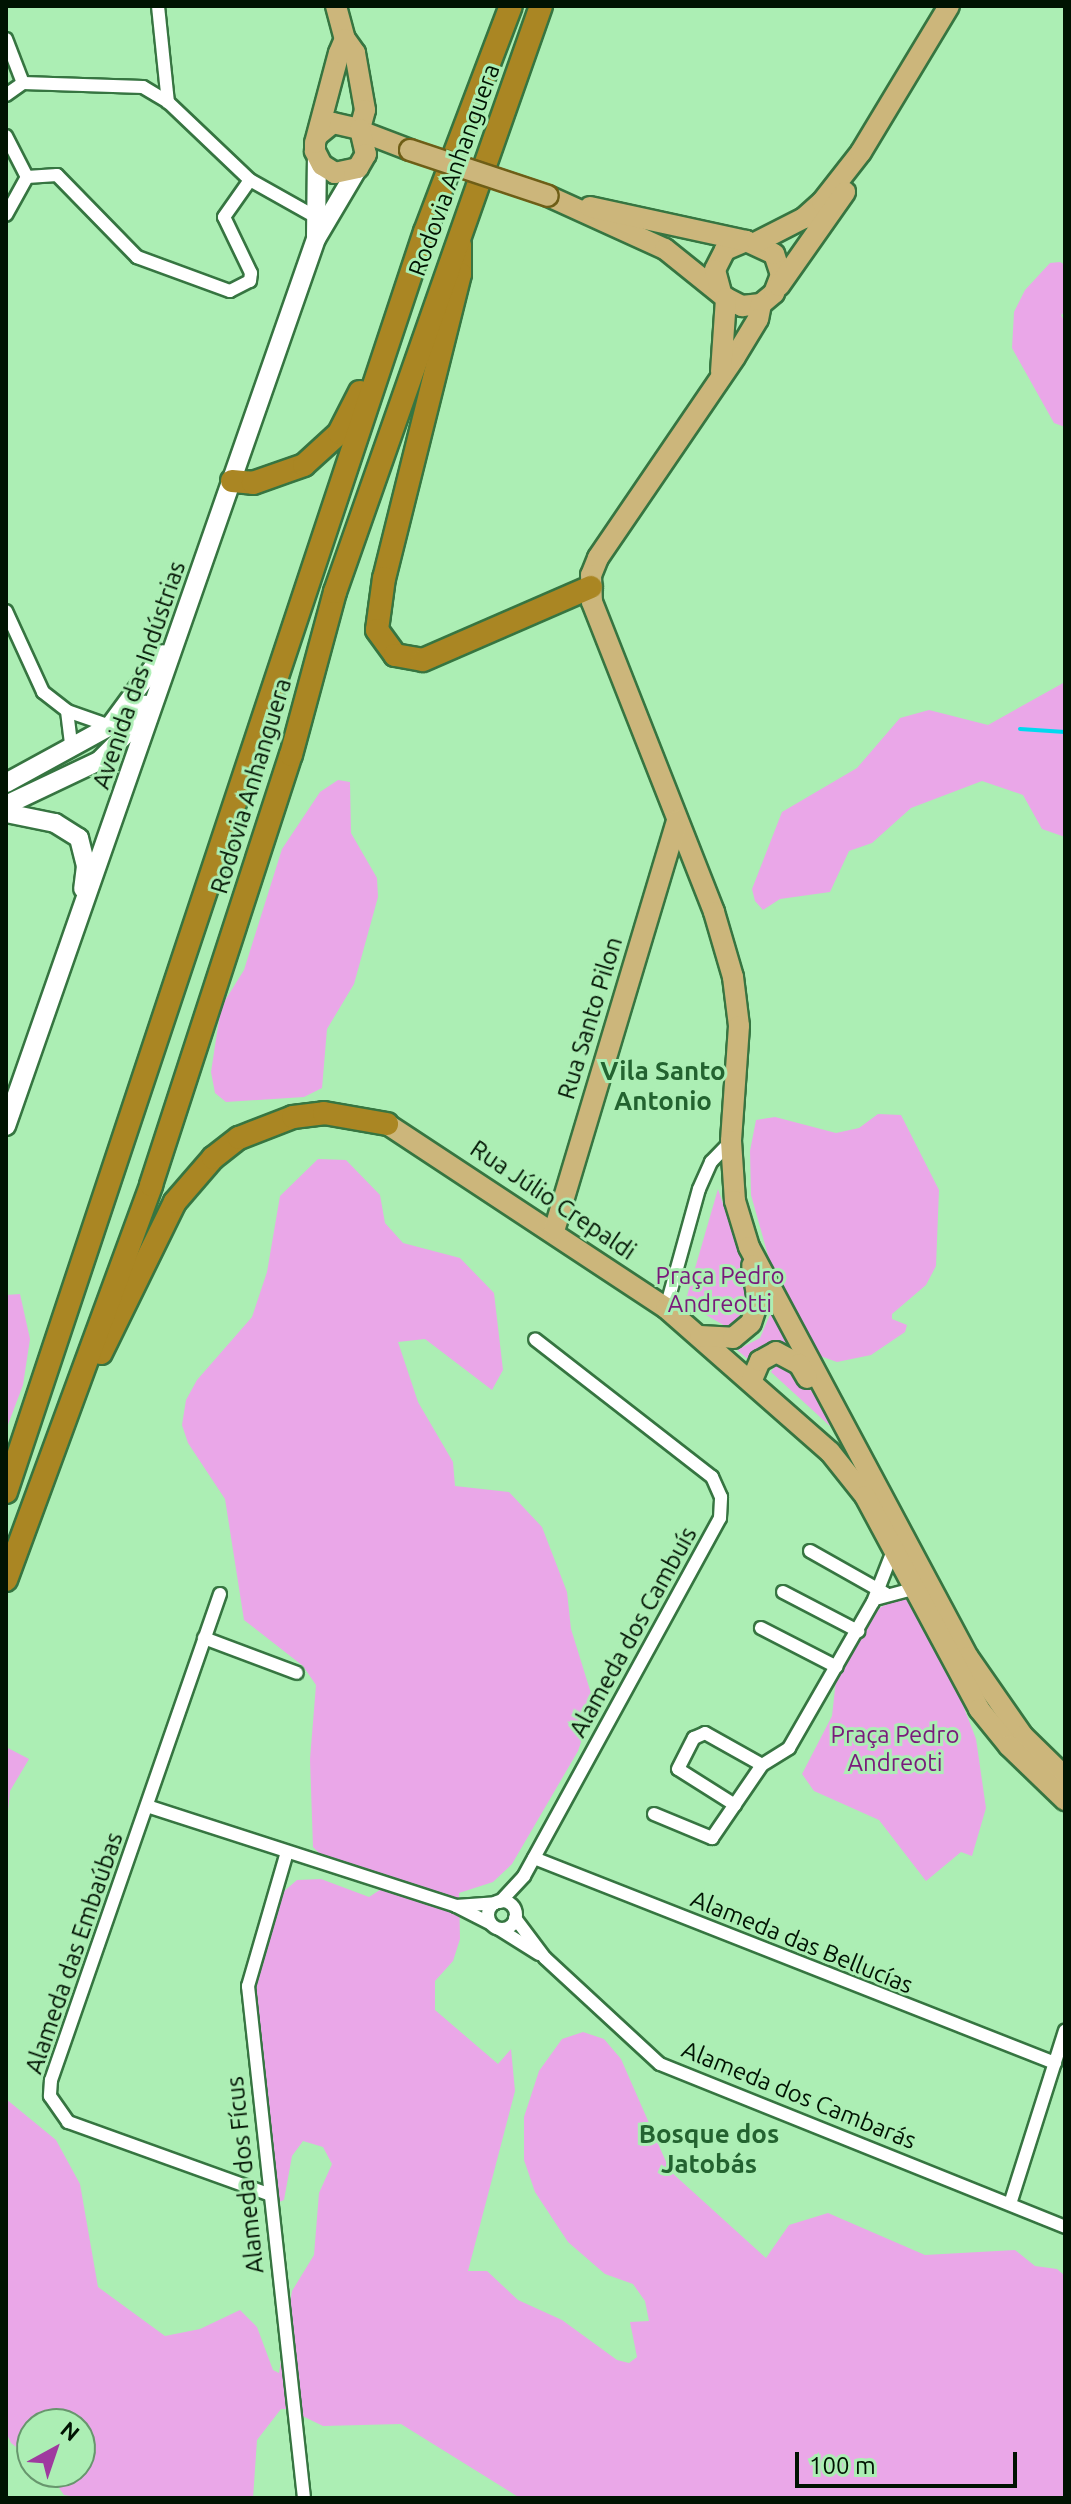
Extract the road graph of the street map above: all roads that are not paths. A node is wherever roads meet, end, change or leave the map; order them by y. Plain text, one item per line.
1 (158, 6) edge
2 (336, 6) edge
3 (511, 6) edge
4 (541, 6) edge
5 (949, 6) edge
6 (6, 39) edge
7 (345, 39) junction
8 (23, 83) junction
9 (6, 95) edge
10 (168, 102) junction
11 (361, 130) junction
12 (318, 135) junction
13 (6, 136) edge
14 (408, 149) junction
15 (861, 152) junction
16 (317, 159) junction
17 (362, 161) junction
18 (27, 177) junction
19 (250, 180) junction
20 (570, 204) junction
21 (6, 215) edge
22 (316, 217) junction
23 (460, 225) junction
24 (425, 232) junction
25 (316, 239) junction
26 (752, 241) junction
27 (779, 286) junction
28 (723, 295) junction
29 (761, 304) junction
30 (721, 372) junction
31 (232, 481) junction
32 (591, 587) junction
33 (6, 611) edge
34 (172, 642) junction
35 (156, 690) junction
36 (67, 711) junction
37 (110, 726) junction
38 (72, 749) junction
39 (34, 770) junction
40 (6, 783) edge
41 (44, 789) junction
42 (6, 805) edge
43 (6, 813) edge
44 (677, 821) junction
45 (701, 880) junction
46 (658, 884) junction
47 (80, 908) junction
48 (26, 1066) junction
49 (6, 1082) edge
50 (387, 1124) joint
51 (6, 1126) edge
52 (731, 1141) junction
53 (554, 1231) junction
54 (749, 1247) junction
55 (666, 1308) junction
56 (700, 1336) junction
57 (535, 1339) dead end
58 (751, 1382) junction
59 (859, 1454) junction
60 (46, 1461) junction
61 (6, 1492) edge
62 (810, 1551) dead end
63 (893, 1551) junction
64 (6, 1580) edge
65 (913, 1589) junction
66 (882, 1591) junction
67 (783, 1592) dead end
68 (220, 1594) dead end
69 (761, 1628) dead end
70 (858, 1631) junction
71 (204, 1638) junction
72 (837, 1667) junction
73 (297, 1673) dead end
74 (762, 1765) junction
75 (1065, 1777) edge
76 (1065, 1800) edge
77 (735, 1805) junction
78 (147, 1806) junction
79 (654, 1814) dead end
80 (287, 1852) junction
81 (534, 1858) junction
82 (524, 1876) junction
83 (498, 1902) junction
84 (456, 1906) junction
85 (515, 1915) junction
86 (495, 1926) junction
87 (545, 1958) junction
88 (1065, 2031) edge
89 (1055, 2063) junction
90 (268, 2194) junction
91 (1010, 2204) junction
92 (1065, 2227) edge
93 (306, 2497) edge

1 - 10 street
2 - 7 main road
3 - 24 highway, Rodovia Anhanguera
4 - 23 highway, Rodovia Anhanguera
5 - 15 main road
6 - 8 street
7 - 11 main road
7 - 12 main road
8 - 9 street
8 - 10 street
10 - 19 street
11 - 12 main road
11 - 14 main road
11 - 17 main road
12 - 16 main road
13 - 18 street
14 - 17 main road
14 - 20 main road, bridge
15 - 26 main road
15 - 27 main road
16 - 17 main road
16 - 22 main road, Avenida das Indústrias
17 - 25 main road, Avenida das Indústrias
18 - 19 street
18 - 21 street
19 - 22 street
20 - 26 main road
20 - 28 main road
22 - 25 main road, Avenida das Indústrias
23 - 32 highway
23 - 60 highway, Rodovia Anhanguera
24 - 31 highway
24 - 61 highway, Rodovia Anhanguera
25 - 31 main road, Avenida das Indústrias
26 - 27 main road
26 - 28 main road
27 - 29 main road
28 - 29 main road
28 - 30 main road
29 - 30 main road
30 - 32 main road
31 - 34 main road, Avenida das Indústrias
32 - 44 main road
33 - 36 street
34 - 35 main road, Avenida das Indústrias
34 - 37 main road
35 - 41 main road
35 - 47 main road, Avenida das Indústrias
36 - 37 street
36 - 38 street
37 - 38 main road
38 - 39 main road
39 - 40 main road
39 - 41 main road
41 - 42 main road
43 - 47 main road
44 - 45 main road
44 - 46 main road, Rua Santo Pilon
45 - 46 main road
45 - 52 main road
46 - 53 main road, Rua Santo Pilon
47 - 48 main road, Avenida das Indústrias
48 - 49 main road
48 - 51 main road, Avenida das Indústrias
50 - 53 main road, Rua Júlio Crepaldi
50 - 60 highway
52 - 54 main road
52 - 55 street
53 - 55 main road, Rua Júlio Crepaldi
54 - 56 main road
54 - 59 main road
55 - 56 main road, Rua Júlio Crepaldi
56 - 58 main road, Rua Júlio Crepaldi
57 - 81 street, Alameda dos Cambuís
58 - 59 main road
58 - 63 main road, Rua Júlio Crepaldi
59 - 75 main road
60 - 64 highway, Rodovia Anhanguera
62 - 66 street
63 - 65 main road, Rua Júlio Crepaldi
63 - 66 street
65 - 66 street
65 - 76 main road, Rua Júlio Crepaldi
66 - 70 street
67 - 70 street
68 - 71 street, Alameda das Embaúbas
69 - 72 street
70 - 72 street
71 - 73 street
71 - 78 street, Alameda das Embaúbas
72 - 74 street
74 - 77 street
74 - 77 street
77 - 79 street
78 - 80 street, Alameda dos Cambarás
78 - 90 street, Alameda das Embaúbas
80 - 84 street, Alameda dos Cambarás
80 - 90 street, Alameda dos Fícus
81 - 82 street, Alameda dos Cambuís
81 - 89 street, Alameda das Bellucías
82 - 83 street, Alameda dos Cambuís
82 - 85 street, Alameda dos Cambuís
83 - 84 street, Alameda dos Cambarás
83 - 85 street, Alameda dos Cambarás
83 - 86 street
84 - 86 street, Alameda dos Cambarás
85 - 86 street
85 - 87 street, Alameda dos Cambarás
86 - 87 street, Alameda dos Cambarás
87 - 91 street, Alameda dos Cambarás
88 - 89 street
89 - 91 street
90 - 93 street, Alameda dos Fícus
91 - 92 street, Alameda dos Cambarás

